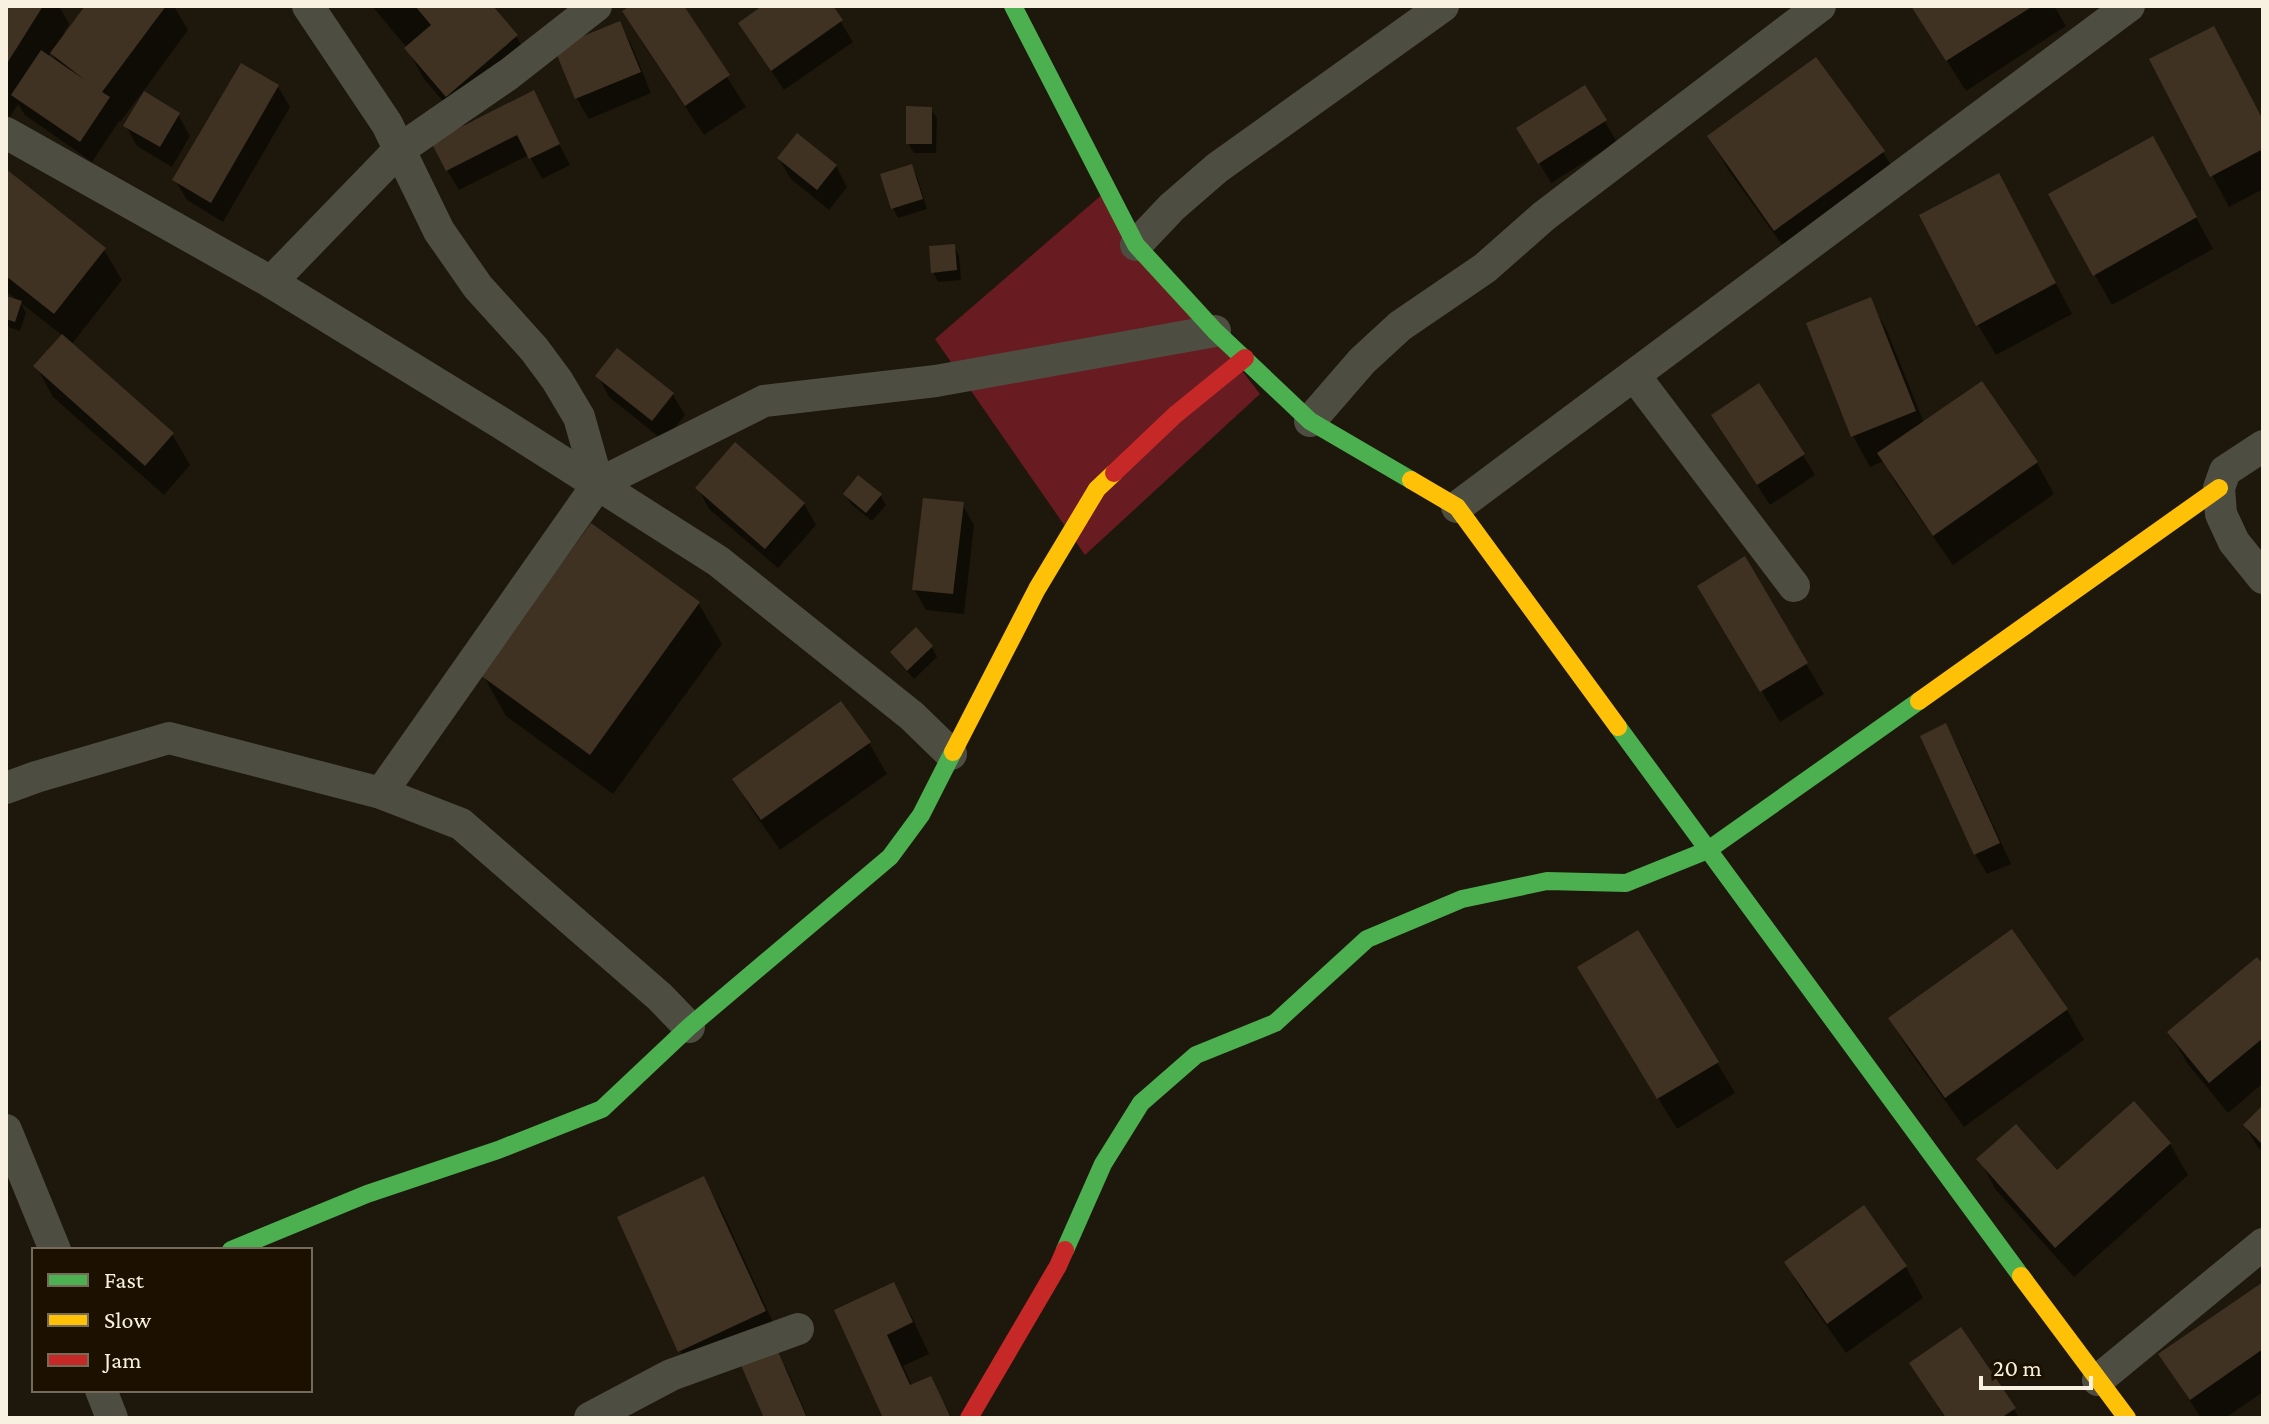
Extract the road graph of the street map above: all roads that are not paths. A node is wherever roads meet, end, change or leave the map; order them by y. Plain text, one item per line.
1 (308, 6) edge
2 (596, 6) edge
3 (1013, 6) edge
4 (1443, 6) edge
5 (1820, 6) edge
6 (2129, 6) edge
7 (6, 133) edge
8 (399, 150) junction
9 (1136, 245) junction
10 (271, 282) junction
11 (1215, 331) junction
12 (1245, 358) junction
13 (1634, 375) junction
14 (1310, 421) junction
15 (2263, 446) edge
16 (598, 484) junction
17 (2219, 488) junction
18 (1457, 507) junction
19 (2263, 578) edge
20 (1794, 586) dead end
21 (951, 754) junction
22 (6, 788) edge
23 (381, 793) junction
24 (1708, 850) junction
25 (689, 1027) junction
26 (6, 1130) edge
27 (2263, 1244) edge
28 (54, 1248) edge
29 (236, 1248) edge
30 (798, 1329) dead end
31 (2098, 1380) junction
32 (102, 1392) edge
33 (112, 1418) edge
34 (590, 1418) edge
35 (969, 1418) edge
36 (2127, 1418) edge

1 - 8 street
2 - 8 street
3 - 9 street
4 - 9 street
5 - 14 street
6 - 13 street
7 - 10 street
8 - 10 street
8 - 16 street
9 - 11 street
10 - 16 street
11 - 12 street
11 - 16 street
12 - 14 street
12 - 21 street
13 - 18 street
13 - 20 street
14 - 18 street
15 - 17 street
16 - 21 street
16 - 23 street
17 - 19 street
17 - 24 street
18 - 24 street
21 - 25 street
22 - 23 street
23 - 25 street
24 - 31 street
24 - 35 street
25 - 29 street
26 - 28 street
27 - 31 street
30 - 34 street
31 - 36 street
32 - 33 street

